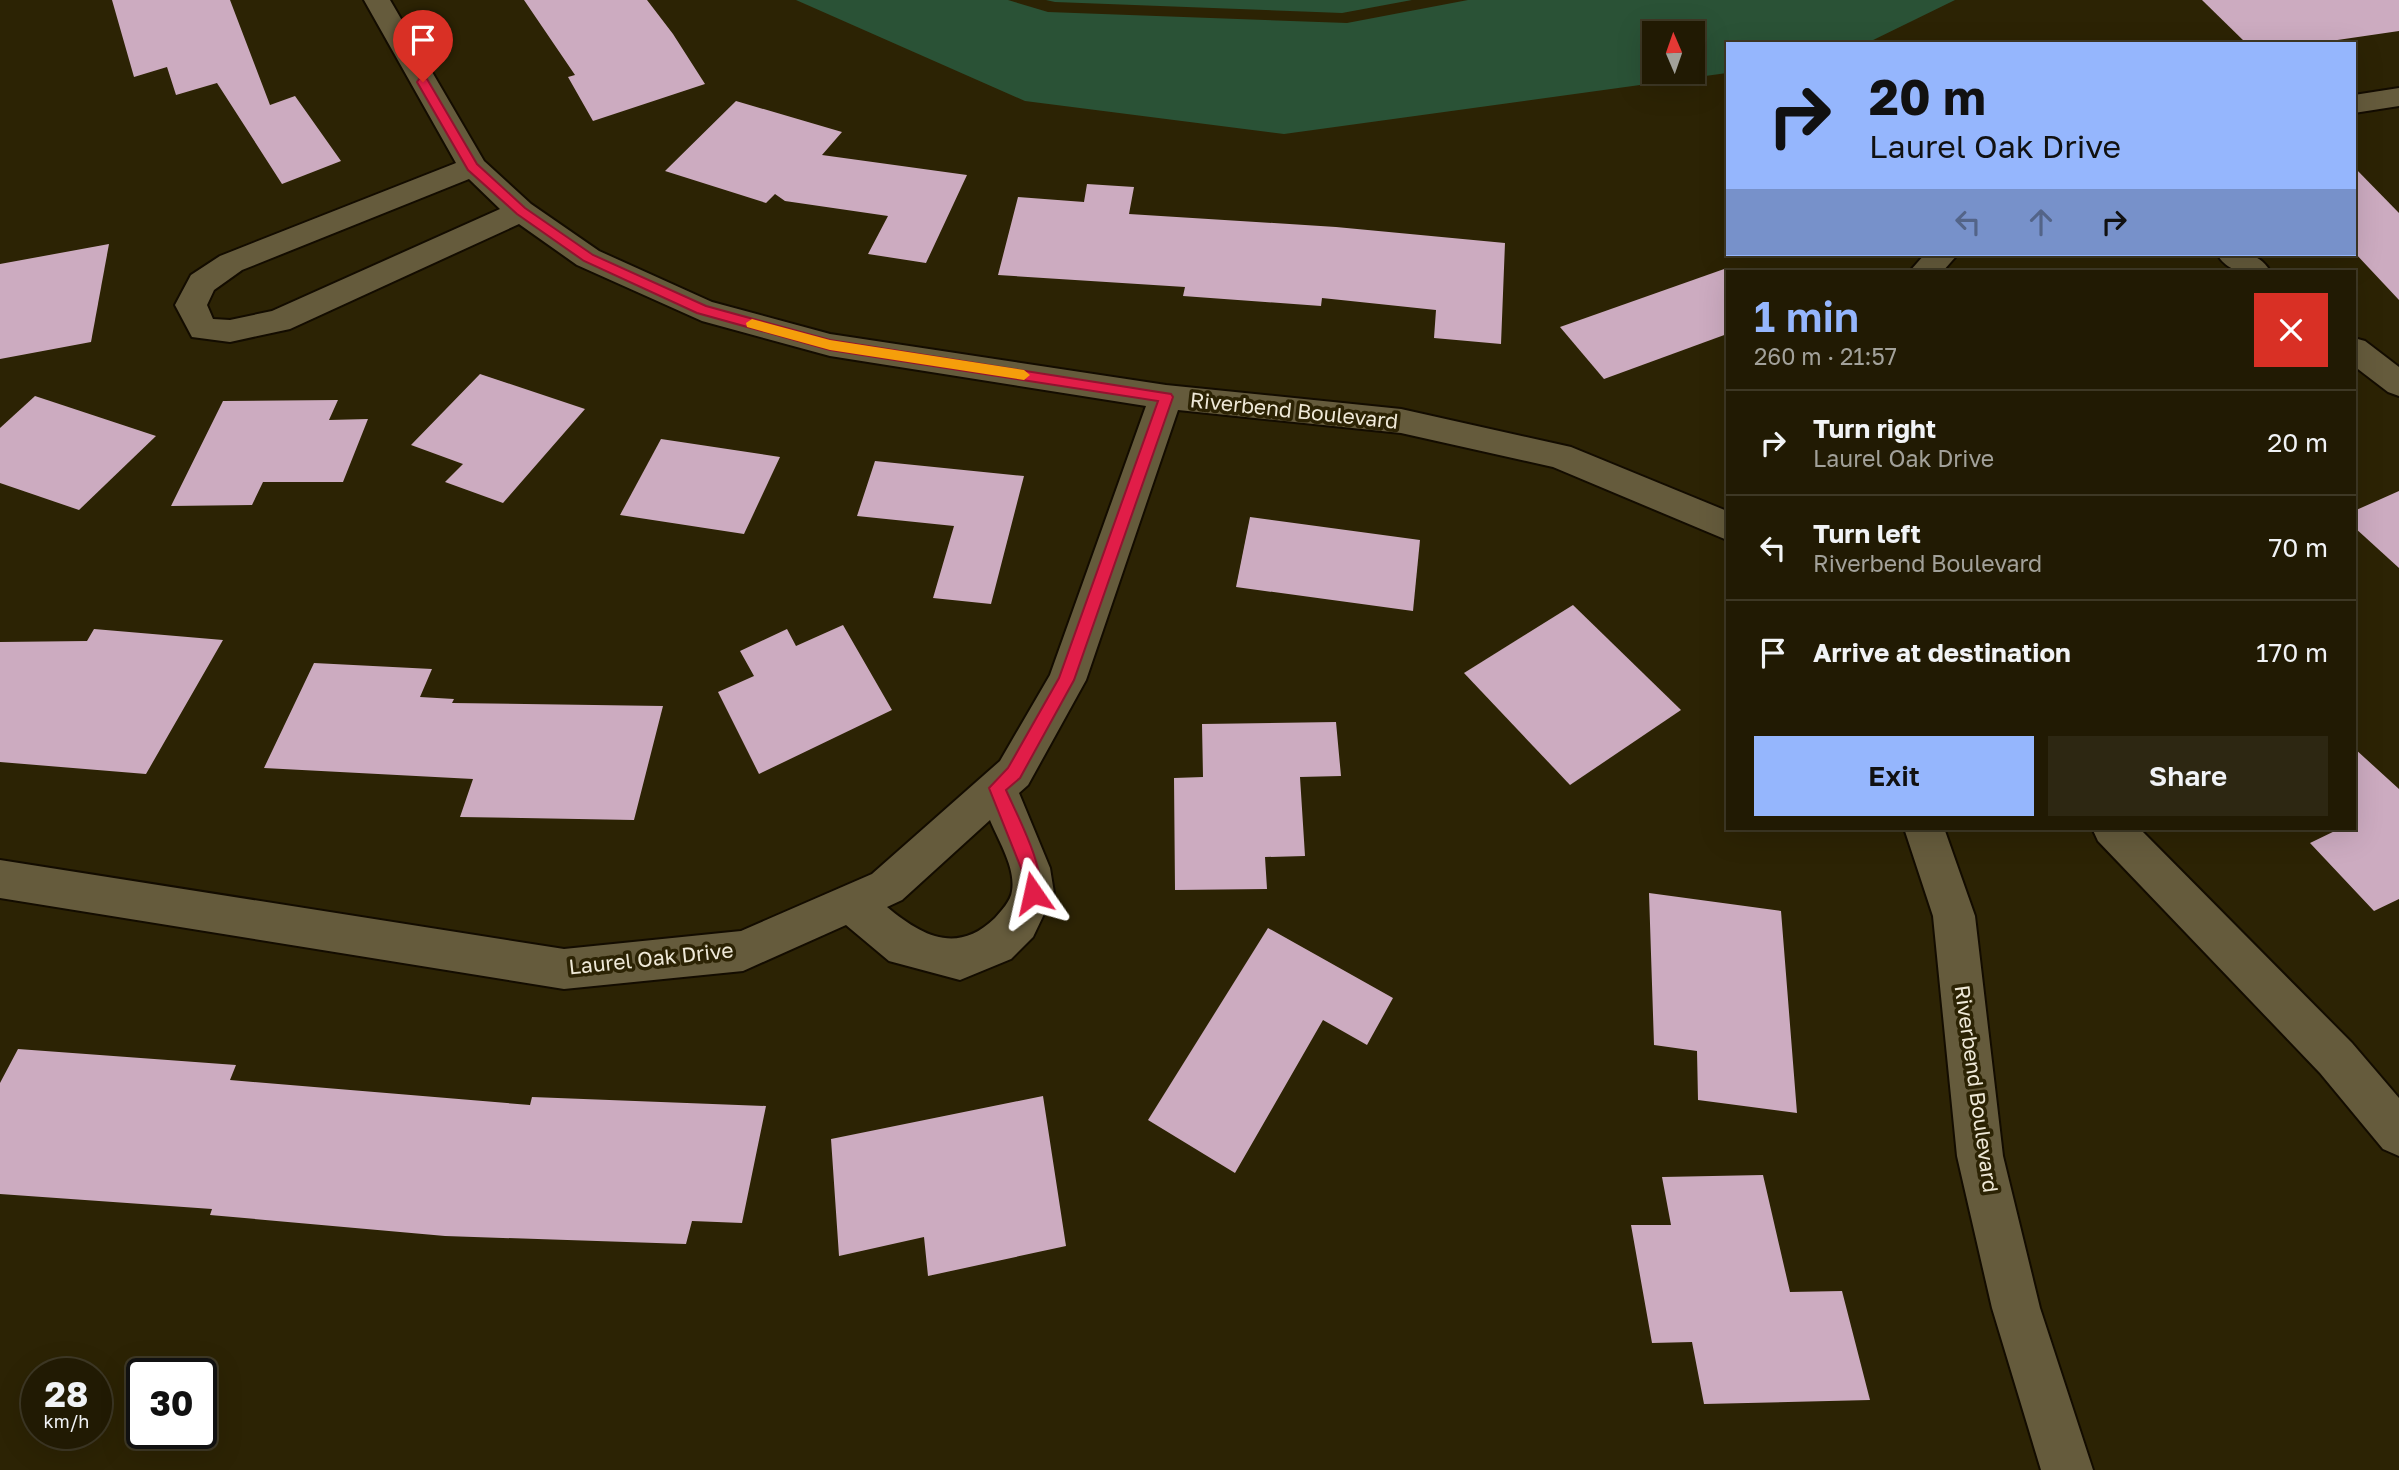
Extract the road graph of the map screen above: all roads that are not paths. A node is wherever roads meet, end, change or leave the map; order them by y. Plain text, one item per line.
1 (377, 0) edge
2 (2399, 97) edge
3 (2356, 104) edge
4 (472, 167) junction
5 (521, 211) junction
6 (1941, 256) edge
7 (2235, 256) edge
8 (1927, 270) edge
9 (2254, 270) edge
10 (2356, 351) edge
11 (2399, 384) edge
12 (1166, 397) junction
13 (1724, 521) edge
14 (997, 788) junction
15 (1925, 830) edge
16 (2114, 830) edge
17 (0, 880) edge
18 (850, 903) junction
19 (2399, 1133) edge
20 (2067, 1470) edge

1 - 4 street, Riverbend Boulevard
2 - 3 street
4 - 5 street, Riverbend Boulevard
4 - 5 street
5 - 12 street, Riverbend Boulevard
6 - 8 street
7 - 9 street
10 - 11 street
12 - 13 street, Riverbend Boulevard
12 - 14 street, Laurel Oak Drive
14 - 18 street, Laurel Oak Drive
14 - 18 street
15 - 20 street, Riverbend Boulevard
16 - 19 street
17 - 18 street, Laurel Oak Drive

